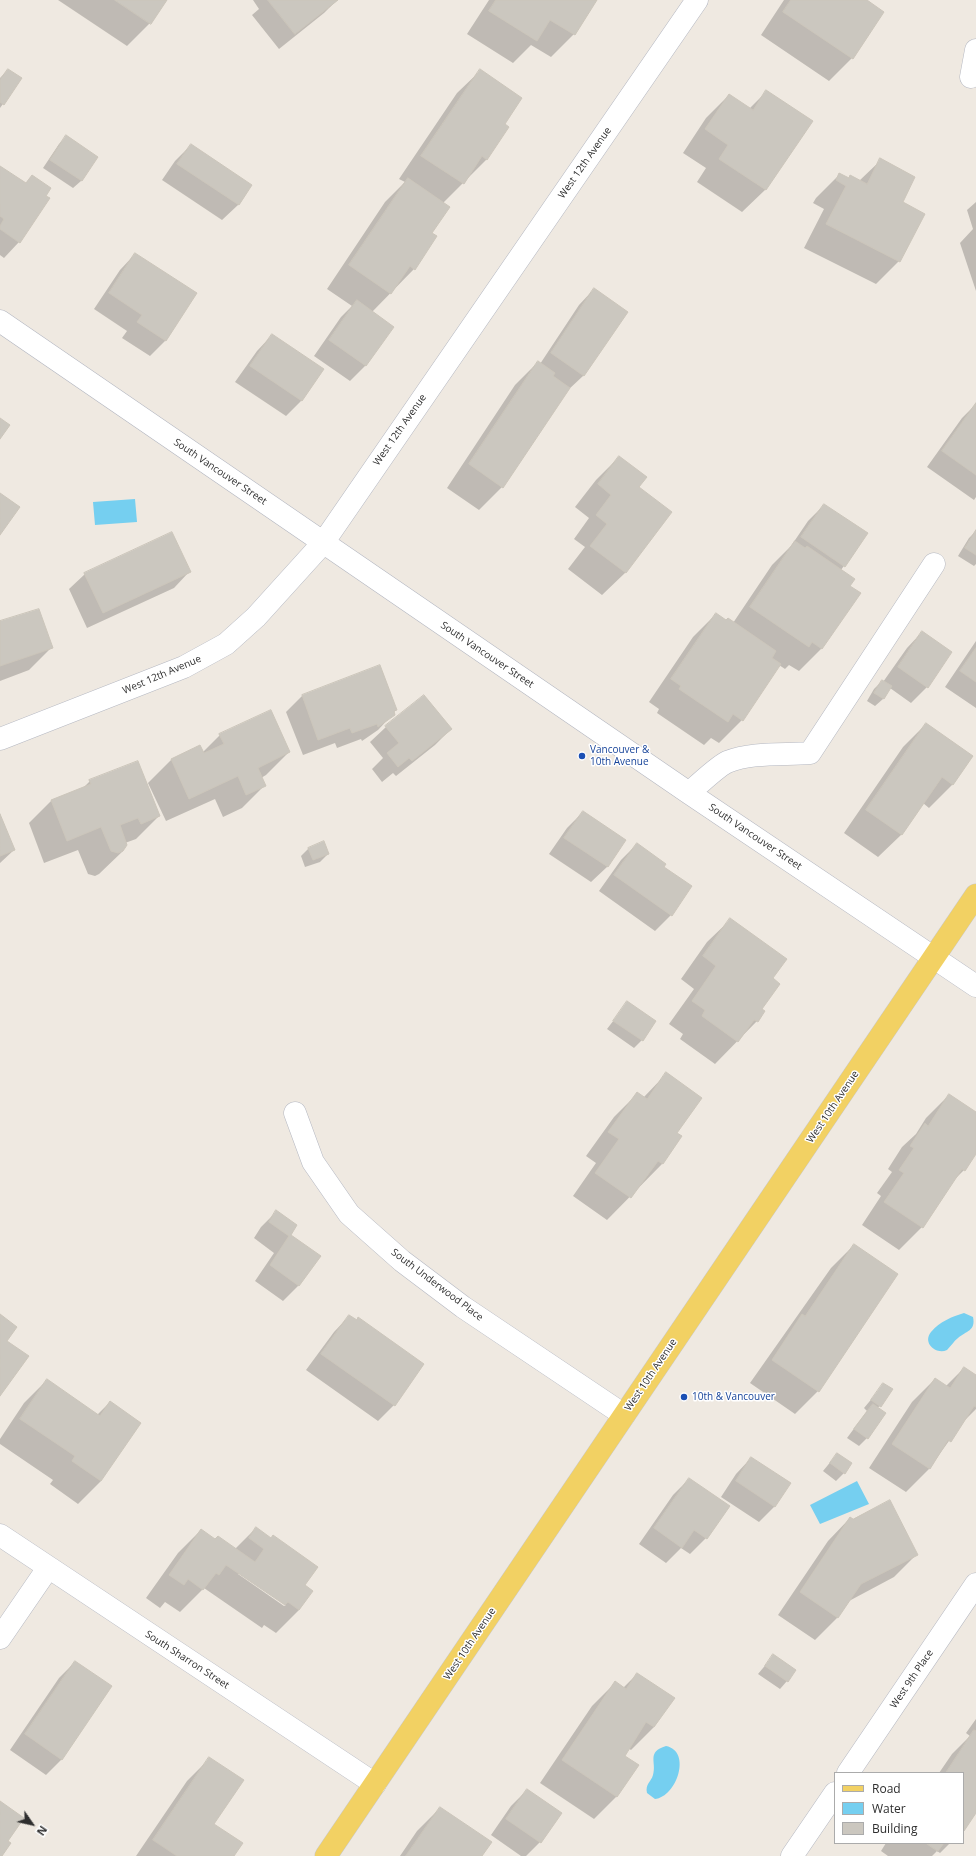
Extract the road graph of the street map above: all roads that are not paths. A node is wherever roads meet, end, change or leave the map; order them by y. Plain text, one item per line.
1 (697, 0) edge
2 (976, 50) edge
3 (971, 77) dead end
4 (0, 321) edge
5 (323, 543) junction
6 (934, 564) dead end
7 (0, 739) edge
8 (689, 793) junction
9 (976, 895) edge
10 (934, 957) junction
11 (976, 986) edge
12 (295, 1113) dead end
13 (624, 1415) junction
14 (0, 1535) edge
15 (48, 1568) junction
16 (976, 1584) edge
17 (0, 1638) edge
18 (849, 1772) edge
19 (375, 1784) junction
20 (834, 1794) edge
21 (326, 1856) edge
22 (792, 1856) edge

1 - 5 street, West 12th Avenue
2 - 3 street
4 - 5 street, South Vancouver Street
5 - 7 street, West 12th Avenue
5 - 8 street, South Vancouver Street
6 - 8 street
8 - 10 street, South Vancouver Street
9 - 10 main road, West 10th Avenue
10 - 11 street, South Vancouver Street
10 - 13 main road, West 10th Avenue
12 - 13 street, South Underwood Place
13 - 19 main road, West 10th Avenue
14 - 15 street, South Sharron Street
15 - 17 street
15 - 19 street, South Sharron Street
16 - 18 street, West 9th Place
19 - 21 main road, West 10th Avenue
20 - 22 street

